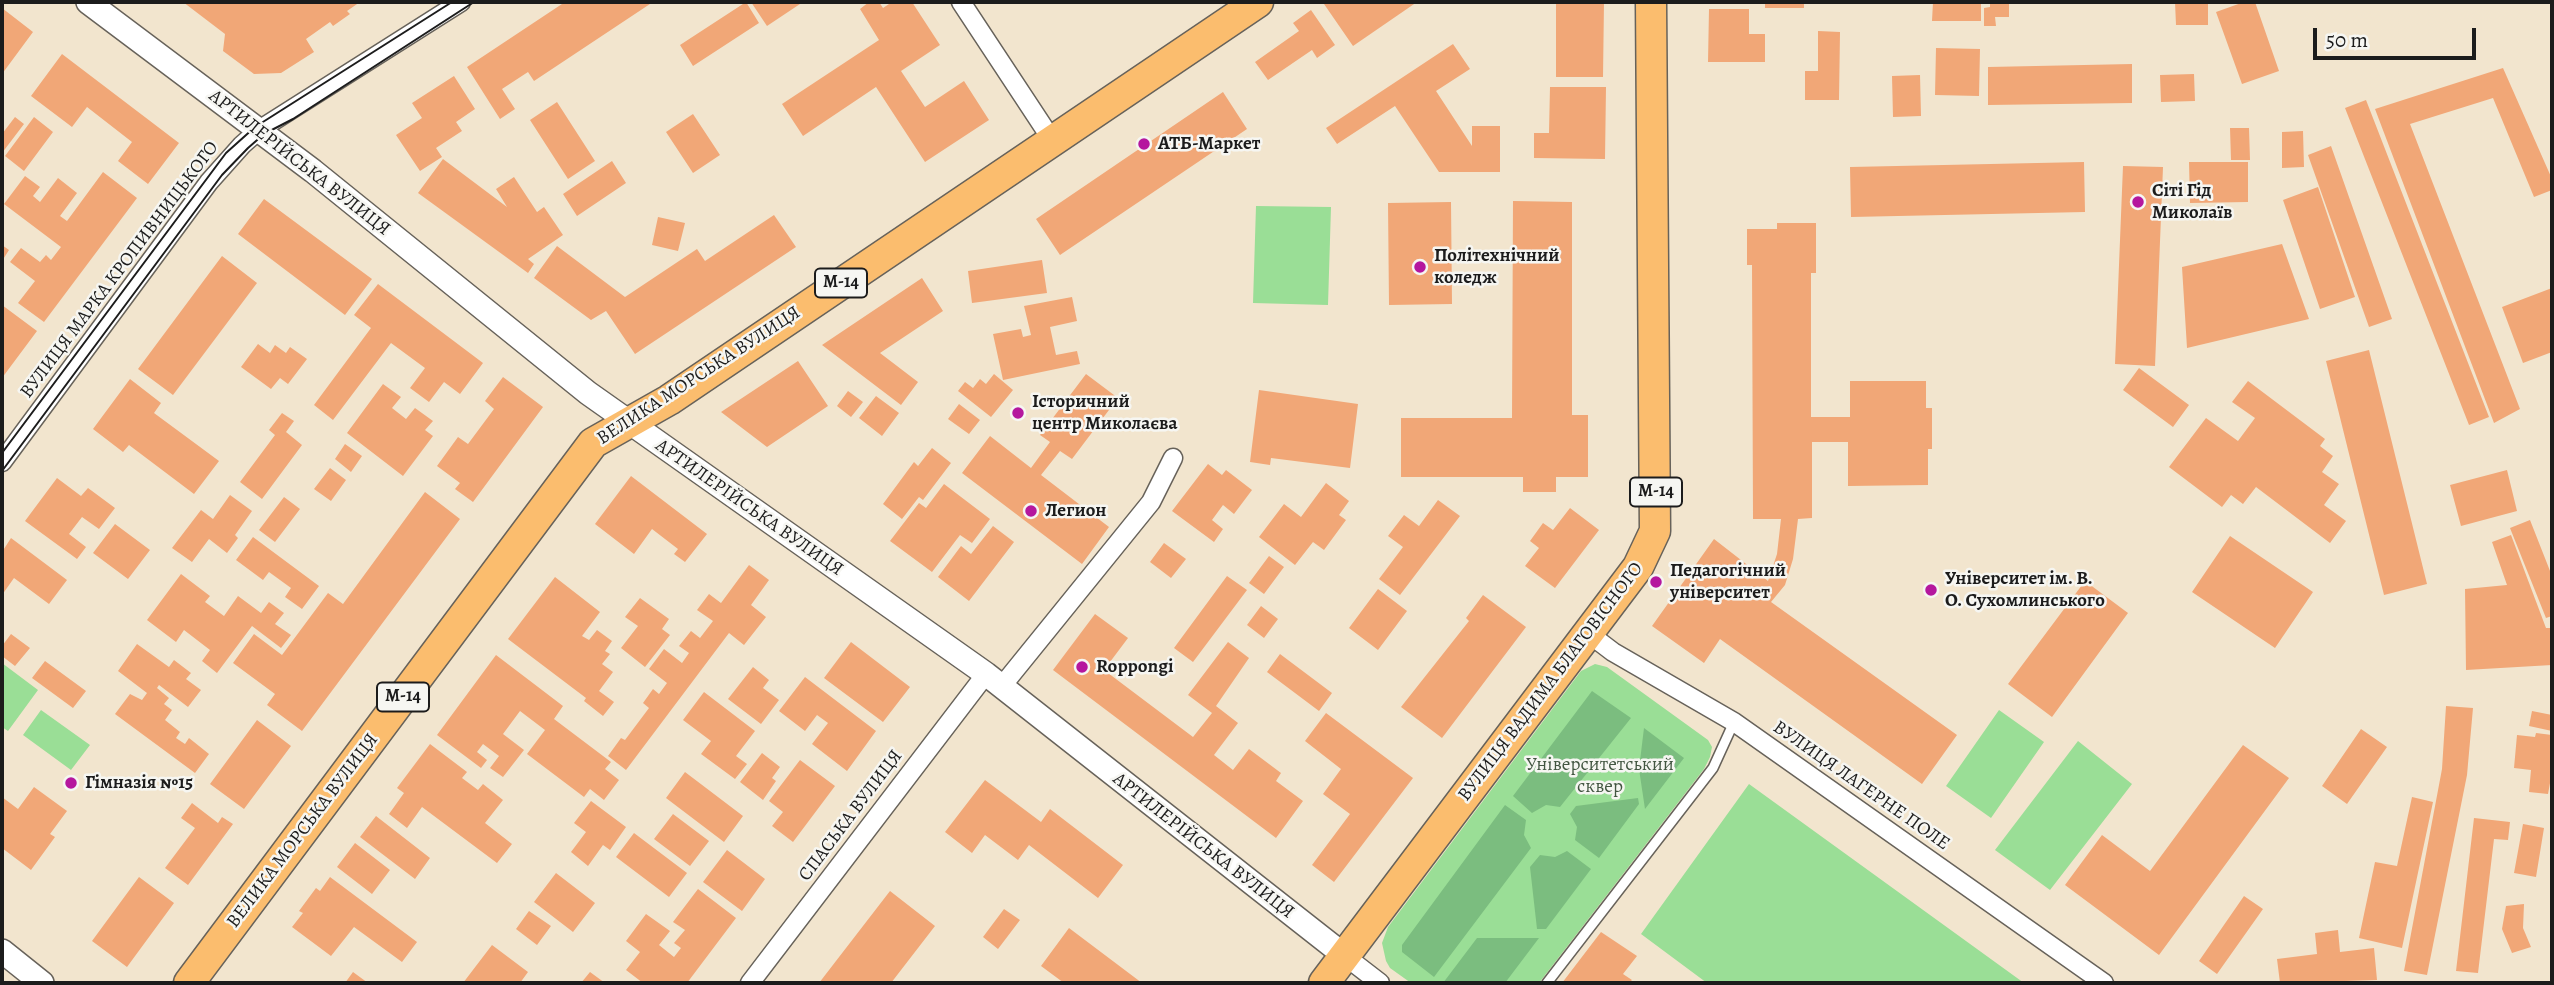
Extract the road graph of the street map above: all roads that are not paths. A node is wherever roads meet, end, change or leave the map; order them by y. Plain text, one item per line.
1 (88, 2) edge
2 (461, 2) edge
3 (961, 2) edge
4 (1258, 2) edge
5 (1651, 2) edge
6 (259, 130) junction
7 (1052, 140) junction
8 (627, 422) junction
9 (1173, 458) dead end
10 (2, 462) edge
11 (1588, 633) junction
12 (994, 680) junction
13 (1734, 722) junction
14 (2, 951) edge
15 (1345, 956) junction
16 (42, 983) edge
17 (189, 983) edge
18 (750, 983) edge
19 (1324, 983) edge
20 (1380, 983) edge
21 (1547, 983) edge
22 (2104, 983) edge

1 - 6 street, АРТИЛЕРІЙСЬКА ВУЛИЦЯ
2 - 6 street, ВУЛИЦЯ МАРКА КРОПИВНИЦЬКОГО
3 - 7 street
4 - 7 highway, ВЕЛИКА МОРСЬКА ВУЛИЦЯ / М-14
5 - 11 highway, ВУЛИЦЯ ВАДИМА БЛАГОВІСНОГО / М-14
6 - 8 street, АРТИЛЕРІЙСЬКА ВУЛИЦЯ
6 - 10 street, ВУЛИЦЯ МАРКА КРОПИВНИЦЬКОГО
7 - 8 highway, ВЕЛИКА МОРСЬКА ВУЛИЦЯ / М-14
8 - 12 street, АРТИЛЕРІЙСЬКА ВУЛИЦЯ
8 - 17 highway, ВЕЛИКА МОРСЬКА ВУЛИЦЯ / М-14
9 - 12 street, СПАСЬКА ВУЛИЦЯ
11 - 13 street, ВУЛИЦЯ ЛАГЕРНЕ ПОЛЕ
11 - 15 highway, ВУЛИЦЯ ВАДИМА БЛАГОВІСНОГО / М-14
12 - 15 street, АРТИЛЕРІЙСЬКА ВУЛИЦЯ
12 - 18 street, СПАСЬКА ВУЛИЦЯ
13 - 21 lane
13 - 22 street, ВУЛИЦЯ ЛАГЕРНЕ ПОЛЕ
14 - 16 street
15 - 19 highway, ВУЛИЦЯ ВАДИМА БЛАГОВІСНОГО / М-14
15 - 20 street, АРТИЛЕРІЙСЬКА ВУЛИЦЯ

